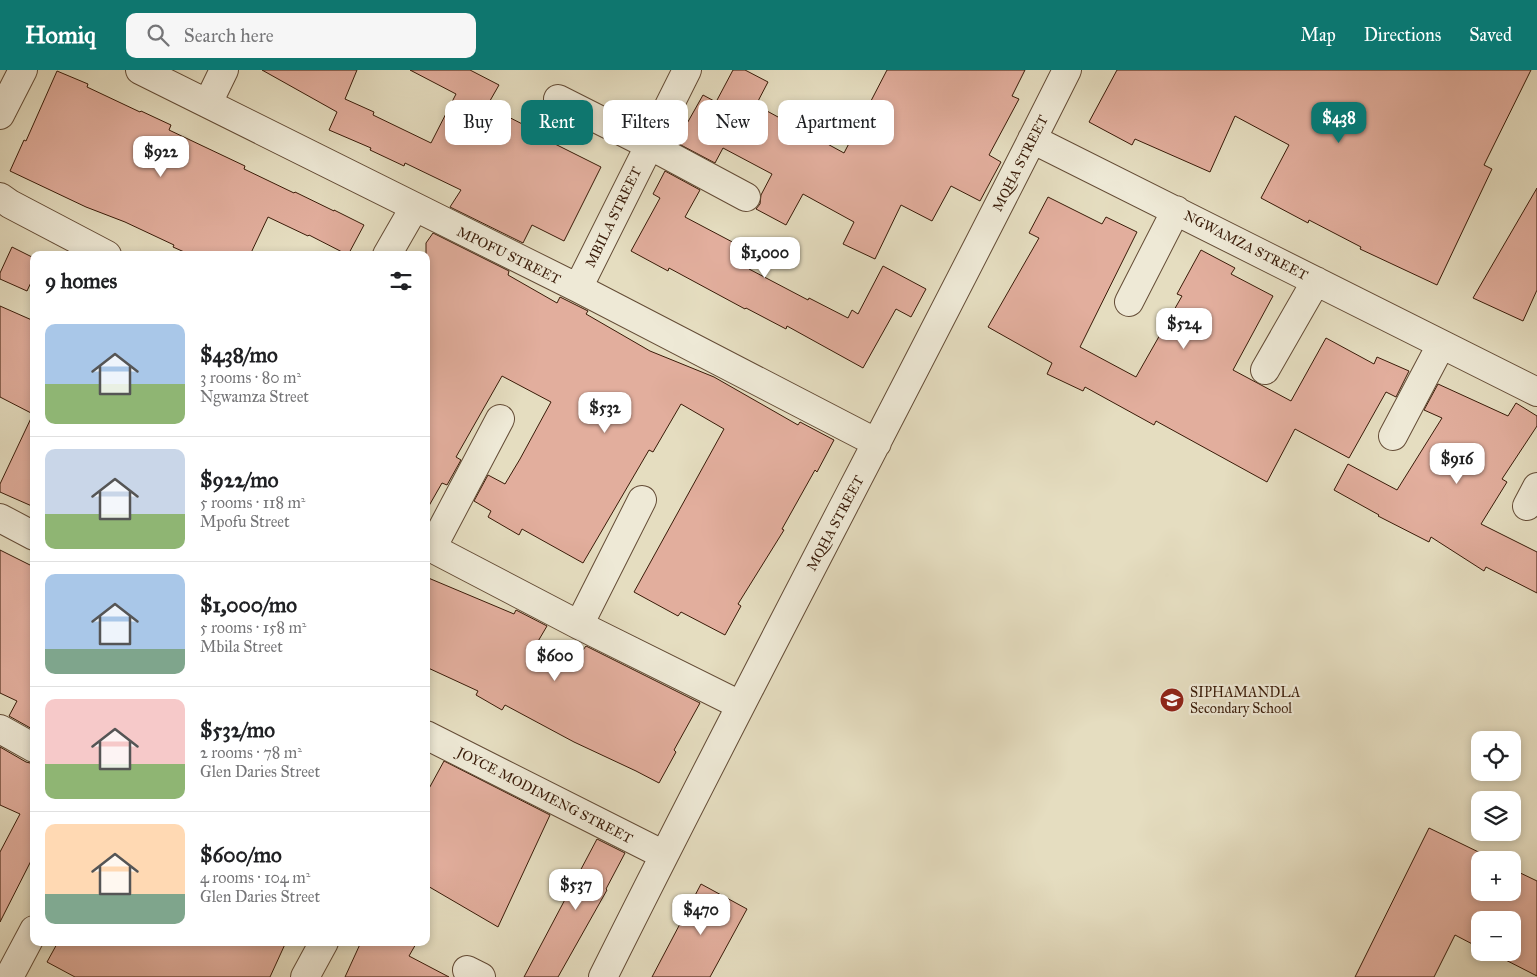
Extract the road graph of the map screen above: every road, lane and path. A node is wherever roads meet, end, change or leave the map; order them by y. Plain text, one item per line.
1 (23, 70) edge
2 (140, 70) edge
3 (224, 70) edge
4 (687, 70) edge
5 (1066, 70) edge
6 (558, 99) dead end
7 (672, 100) edge
8 (208, 103) junction
9 (0, 115) edge
10 (603, 122) edge
11 (1032, 139) junction
12 (649, 145) joint
13 (0, 197) edge
14 (746, 197) dead end
15 (414, 208) junction
16 (1176, 210) junction
17 (99, 251) edge
18 (389, 251) edge
19 (1316, 281) junction
20 (578, 288) junction
21 (1129, 302) dead end
22 (1441, 345) junction
23 (1264, 370) dead end
24 (1537, 392) edge
25 (500, 419) dead end
26 (1392, 436) dead end
27 (877, 443) junction
28 (642, 500) dead end
29 (0, 518) edge
30 (30, 534) edge
31 (430, 545) edge
32 (430, 548) edge
33 (579, 625) junction
34 (740, 705) junction
35 (0, 730) edge
36 (430, 741) edge
37 (30, 746) edge
38 (664, 855) junction
39 (30, 938) edge
40 (322, 946) edge
41 (13, 971) edge
42 (305, 977) edge
43 (603, 977) edge

1 - 9 street
2 - 8 street, MPOFU STREET
3 - 8 street
4 - 7 street, MBILA STREET
5 - 11 street, MQHA STREET
6 - 10 street
8 - 15 street, MPOFU STREET
11 - 16 street, NGWAMZA STREET
11 - 27 street, MQHA STREET
12 - 14 street
12 - 20 street, MBILA STREET
13 - 17 street
15 - 18 street
15 - 20 street, MPOFU STREET
16 - 19 street, NGWAMZA STREET
16 - 21 street, NGWAMZA STREET
19 - 22 street, NGWAMZA STREET
19 - 23 street, NGWAMZA STREET
20 - 27 street, MPOFU STREET
22 - 24 street, NGWAMZA STREET
22 - 26 street
25 - 31 street
27 - 34 street, MQHA STREET
28 - 33 street
29 - 30 street
32 - 33 street
33 - 34 street
34 - 38 street, MQHA STREET
35 - 37 street
36 - 38 street, JOYCE MODIMENG STREET
38 - 43 street, MQHA STREET
39 - 41 street
40 - 42 street

